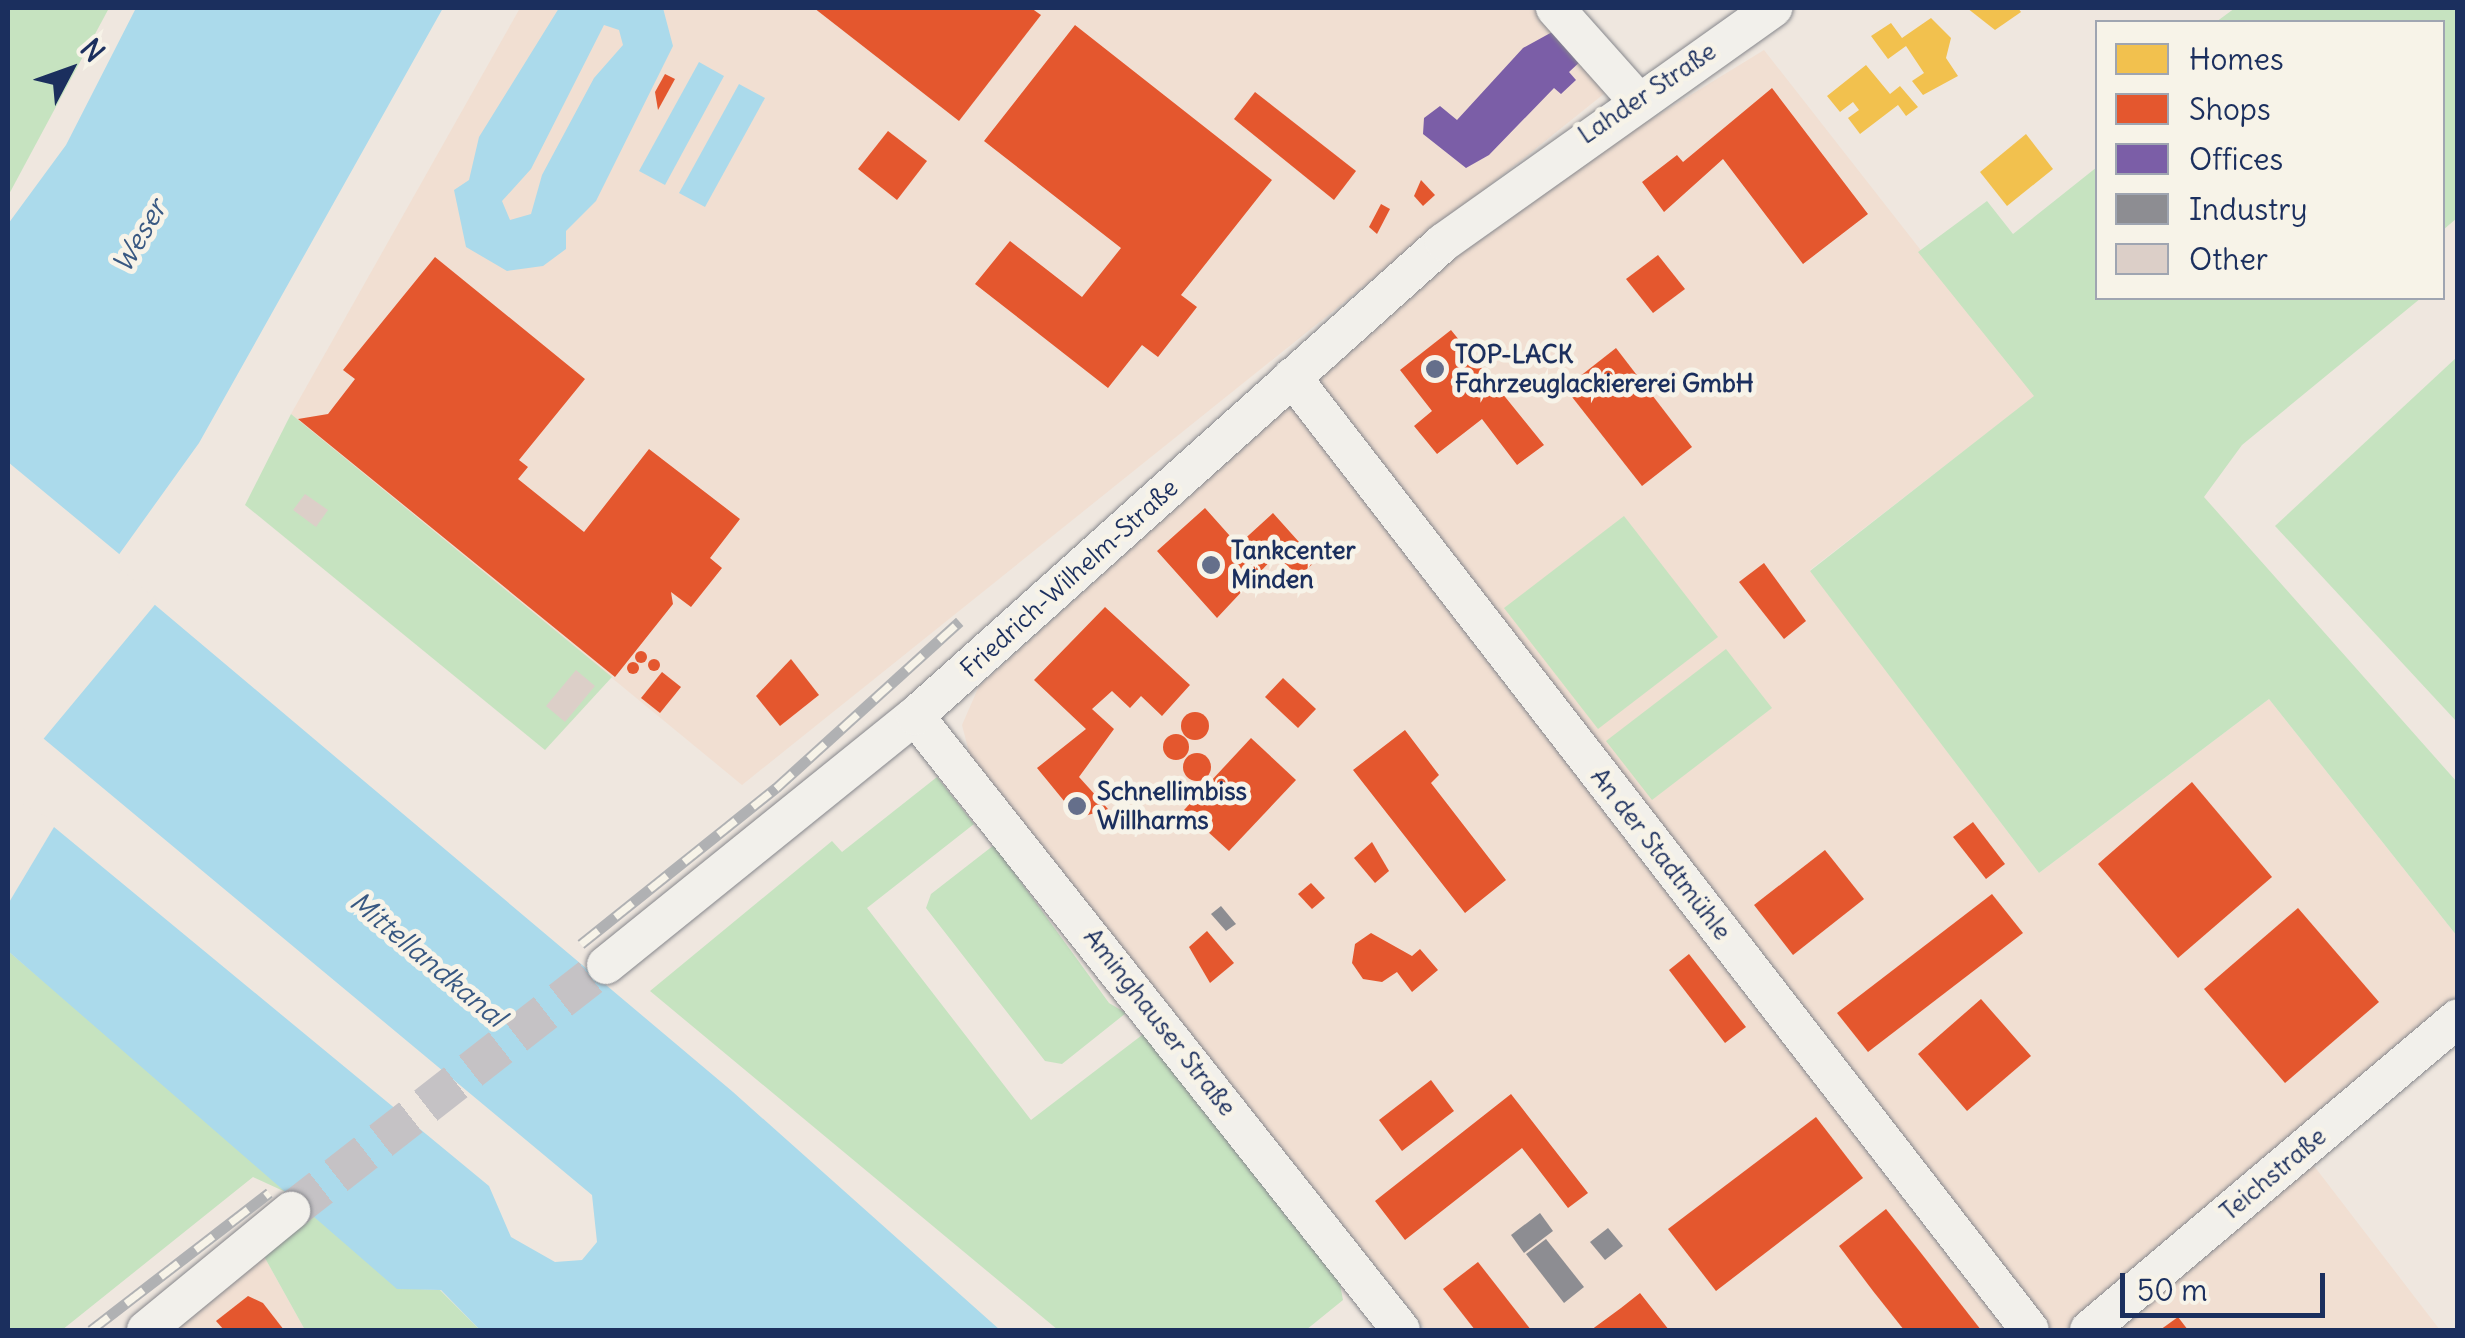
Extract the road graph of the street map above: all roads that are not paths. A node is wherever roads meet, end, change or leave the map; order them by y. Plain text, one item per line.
1 (1555, 8) edge
2 (1773, 8) edge
3 (1636, 99) junction
4 (1522, 179) joint
5 (1292, 377) junction
6 (915, 716) junction
7 (606, 965) tunnel mouth
8 (2458, 1018) edge
9 (291, 1211) tunnel mouth
10 (146, 1330) edge
11 (1402, 1330) edge
12 (2030, 1330) edge
13 (2090, 1330) edge

1 - 3 street
2 - 3 street, Lahder Straße
3 - 4 street, Lahder Straße
4 - 5 street, Friedrich-Wilhelm-Straße
5 - 6 street, Friedrich-Wilhelm-Straße
5 - 12 street, An der Stadtmühle
6 - 7 street, Friedrich-Wilhelm-Straße
6 - 11 street, Aminghauser Straße
8 - 13 street, Teichstraße
9 - 10 street

